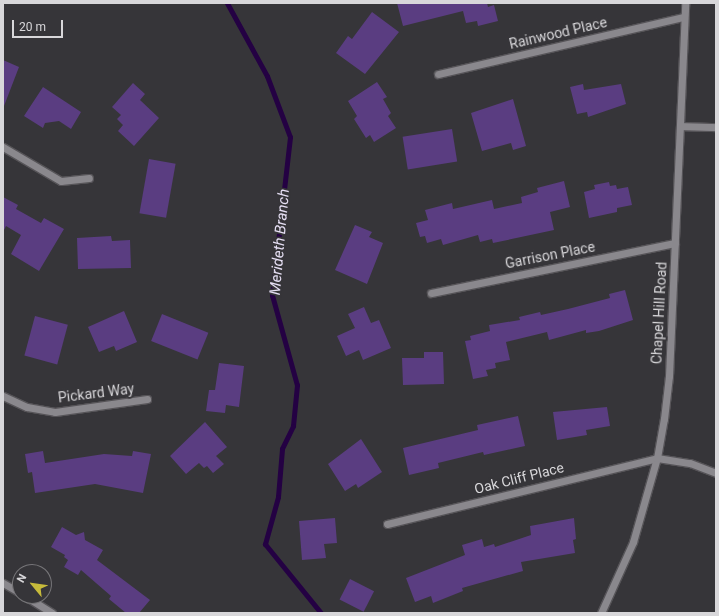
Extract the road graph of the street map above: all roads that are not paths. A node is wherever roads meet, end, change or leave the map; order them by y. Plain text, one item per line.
1 (685, 3) edge
2 (683, 17) junction
3 (438, 74) dead end
4 (681, 126) junction
5 (716, 127) edge
6 (3, 147) edge
7 (89, 178) dead end
8 (675, 243) junction
9 (431, 293) dead end
10 (3, 396) edge
11 (147, 399) dead end
12 (657, 458) junction
13 (716, 473) edge
14 (386, 524) dead end
15 (3, 583) edge
16 (12, 588) edge
17 (38, 604) edge
18 (52, 613) edge
19 (601, 613) edge

1 - 2 street, Chapel Hill Road
2 - 3 street, Rainwood Place
2 - 4 street, Chapel Hill Road
4 - 5 street
4 - 8 street, Chapel Hill Road
6 - 7 street
8 - 9 street, Garrison Place
8 - 12 street, Chapel Hill Road
10 - 11 street, Pickard Way
12 - 13 street
12 - 14 street, Oak Cliff Place
12 - 19 street, Chapel Hill Road
15 - 16 street
17 - 18 street

